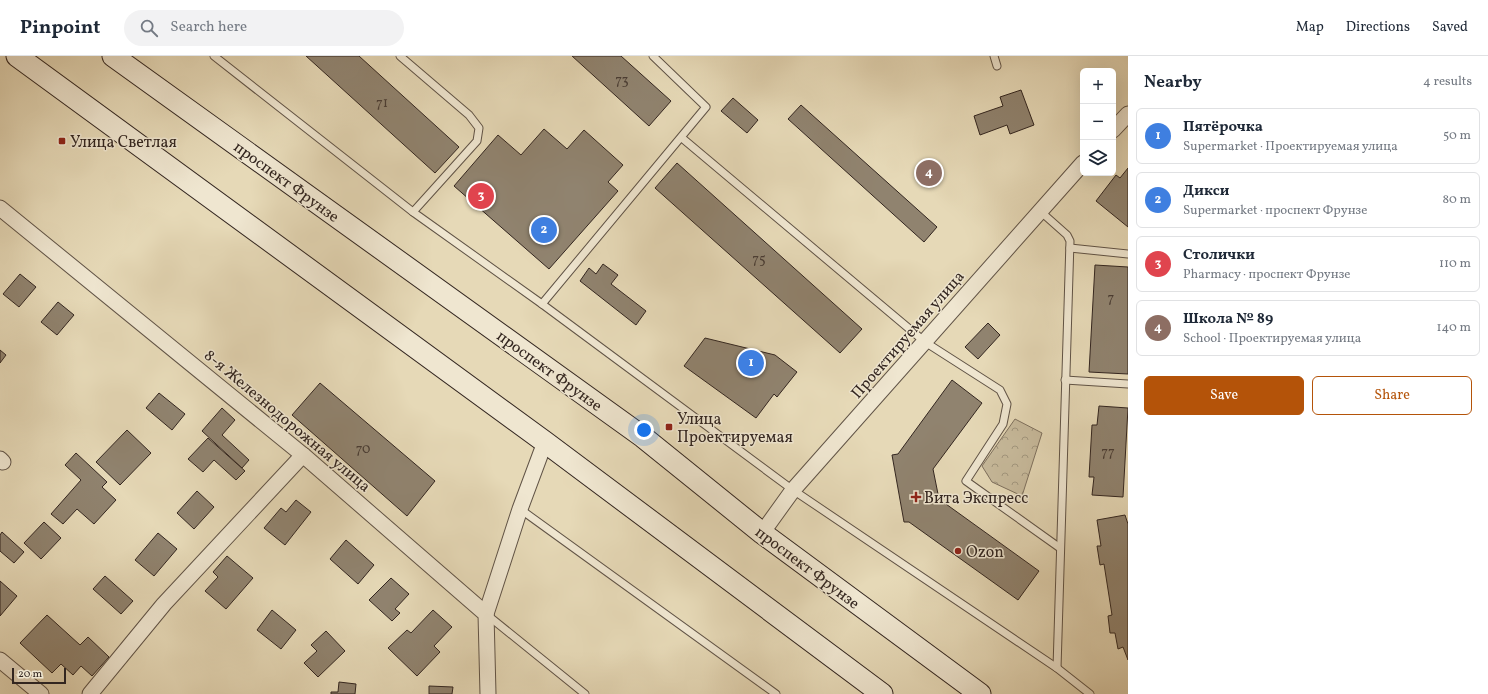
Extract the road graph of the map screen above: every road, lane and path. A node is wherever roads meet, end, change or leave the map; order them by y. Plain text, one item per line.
1 (17, 56) edge
2 (113, 56) edge
3 (214, 56) edge
4 (400, 56) edge
5 (653, 56) edge
6 (994, 56) edge
7 (997, 66) dead end
8 (1128, 114) edge
9 (1116, 127) edge
10 (682, 138) junction
11 (1080, 166) edge
12 (0, 208) edge
13 (1039, 211) junction
14 (413, 212) junction
15 (1070, 248) junction
16 (1128, 254) edge
17 (542, 304) junction
18 (925, 342) junction
19 (1065, 380) junction
20 (1128, 384) edge
21 (545, 442) junction
22 (303, 455) junction
23 (793, 490) junction
24 (520, 509) junction
25 (762, 533) junction
26 (1060, 548) junction
27 (486, 614) junction
28 (0, 660) edge
29 (1057, 668) junction
30 (41, 694) edge
31 (90, 694) edge
32 (488, 694) edge
33 (585, 694) edge
34 (776, 694) edge
35 (882, 694) edge
36 (980, 694) edge
37 (1090, 694) edge

1 - 21 main road
2 - 25 main road, проспект Фрунзе
3 - 14 lane
4 - 14 lane
5 - 10 lane
6 - 7 lane
8 - 9 street
10 - 17 lane
10 - 18 lane
11 - 13 street, Проектируемая улица
12 - 22 street, 8-я Железнодорожная улица
13 - 15 lane
13 - 18 street, Проектируемая улица
14 - 17 lane
15 - 16 lane
15 - 19 lane
17 - 23 lane
18 - 23 street, Проектируемая улица
18 - 26 lane
19 - 20 lane
19 - 26 lane
21 - 24 street
21 - 35 main road
22 - 27 street, 8-я Железнодорожная улица
22 - 31 street
23 - 25 street, Проектируемая улица
23 - 29 lane
24 - 27 street
24 - 34 lane
25 - 36 main road, проспект Фрунзе
26 - 29 lane
27 - 32 street
27 - 33 lane
28 - 30 street
29 - 37 lane

